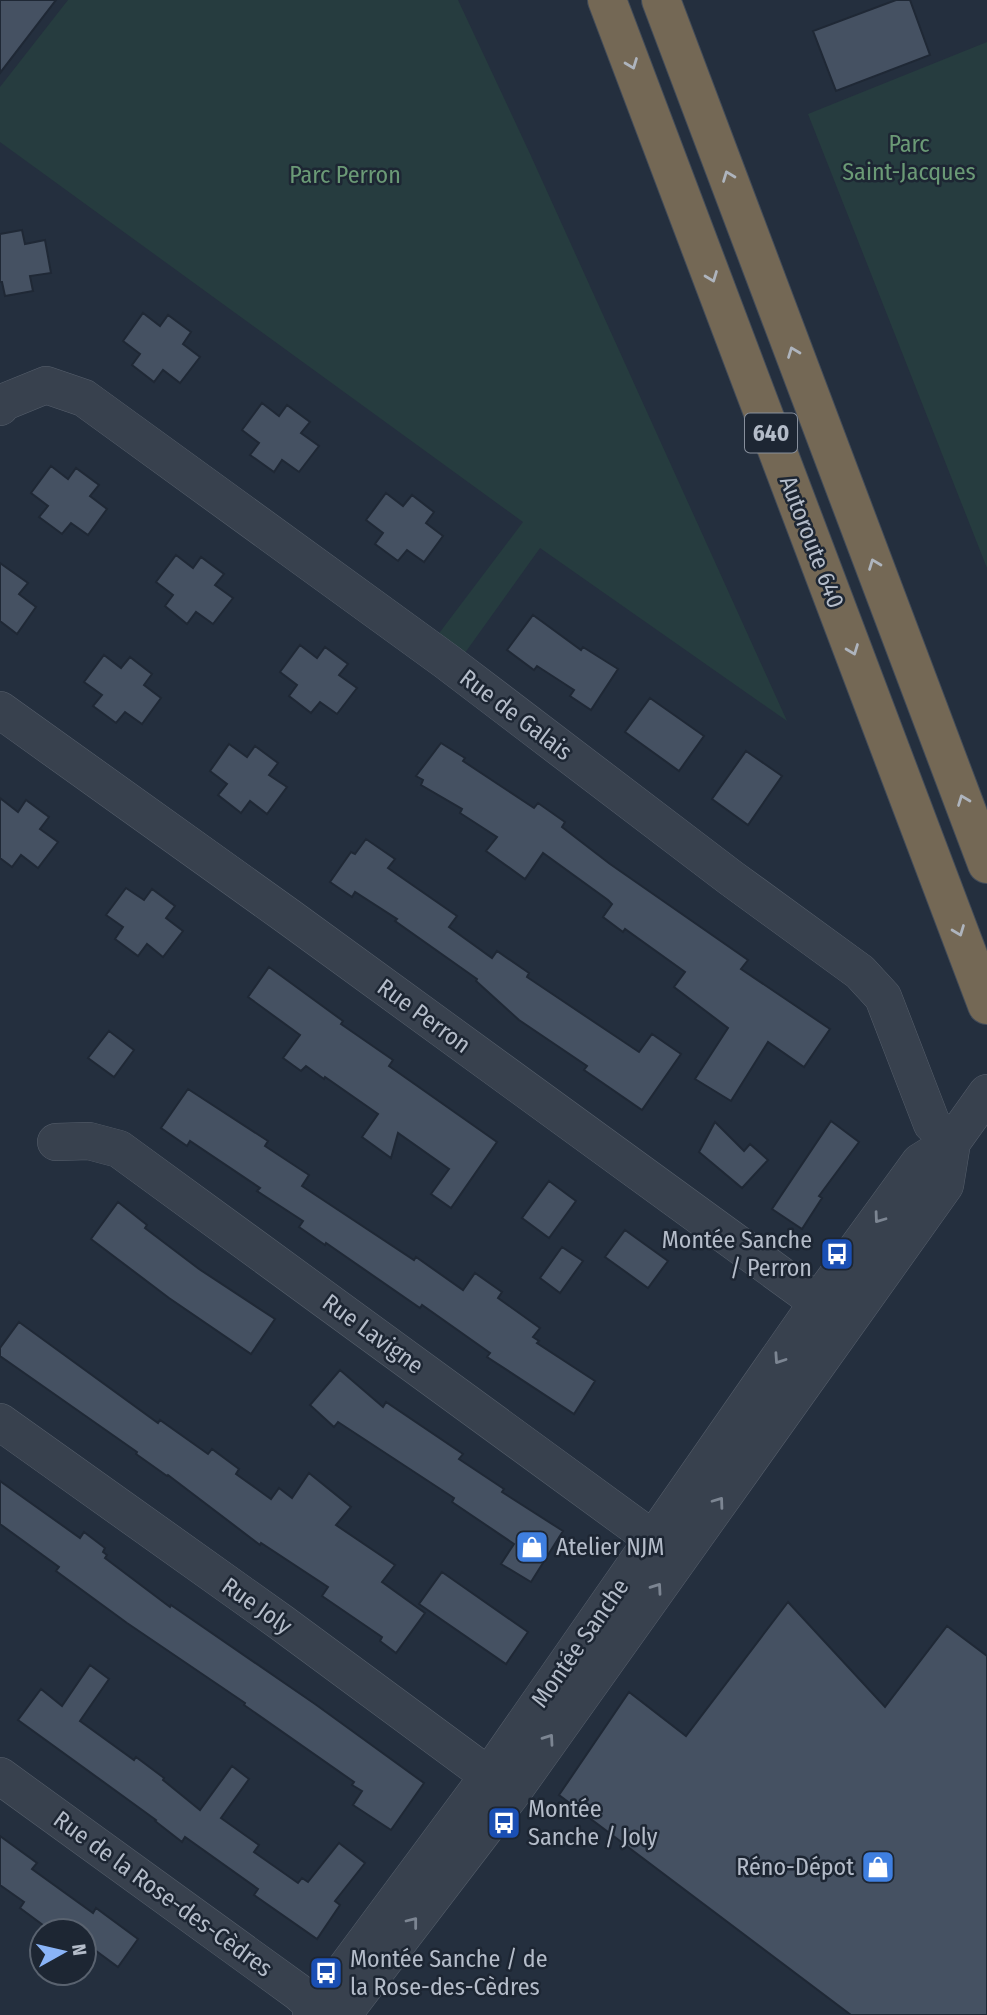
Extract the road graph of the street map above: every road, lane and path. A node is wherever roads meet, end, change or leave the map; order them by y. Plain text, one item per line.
1 (607, 0) edge
2 (661, 0) edge
3 (0, 407) edge
4 (0, 709) edge
5 (987, 864) edge
6 (987, 1005) edge
7 (987, 1093) edge
8 (56, 1142) dead end
9 (952, 1143) junction
10 (818, 1302) junction
11 (847, 1324) junction
12 (0, 1422) edge
13 (666, 1548) junction
14 (0, 1776) edge
15 (500, 1784) junction
16 (324, 2013) edge

1 -> 6 highway, Autoroute 640 / 640
5 -> 2 highway, Autoroute 640 / 640
3 - 9 street, Rue de Galais
4 - 10 street, Rue Perron
7 - 9 street, Montée Sanche
8 - 13 street, Rue Lavigne
9 -> 10 street, Montée Sanche
9 - 11 street, Montée Sanche
10 - 11 street, Rue Perron
10 -> 13 street, Montée Sanche
13 -> 11 street, Montée Sanche
12 - 15 street, Rue Joly
13 - 15 street, Montée Sanche
14 - 16 street, Rue de la Rose-des-Cèdres
15 - 16 street, Montée Sanche

